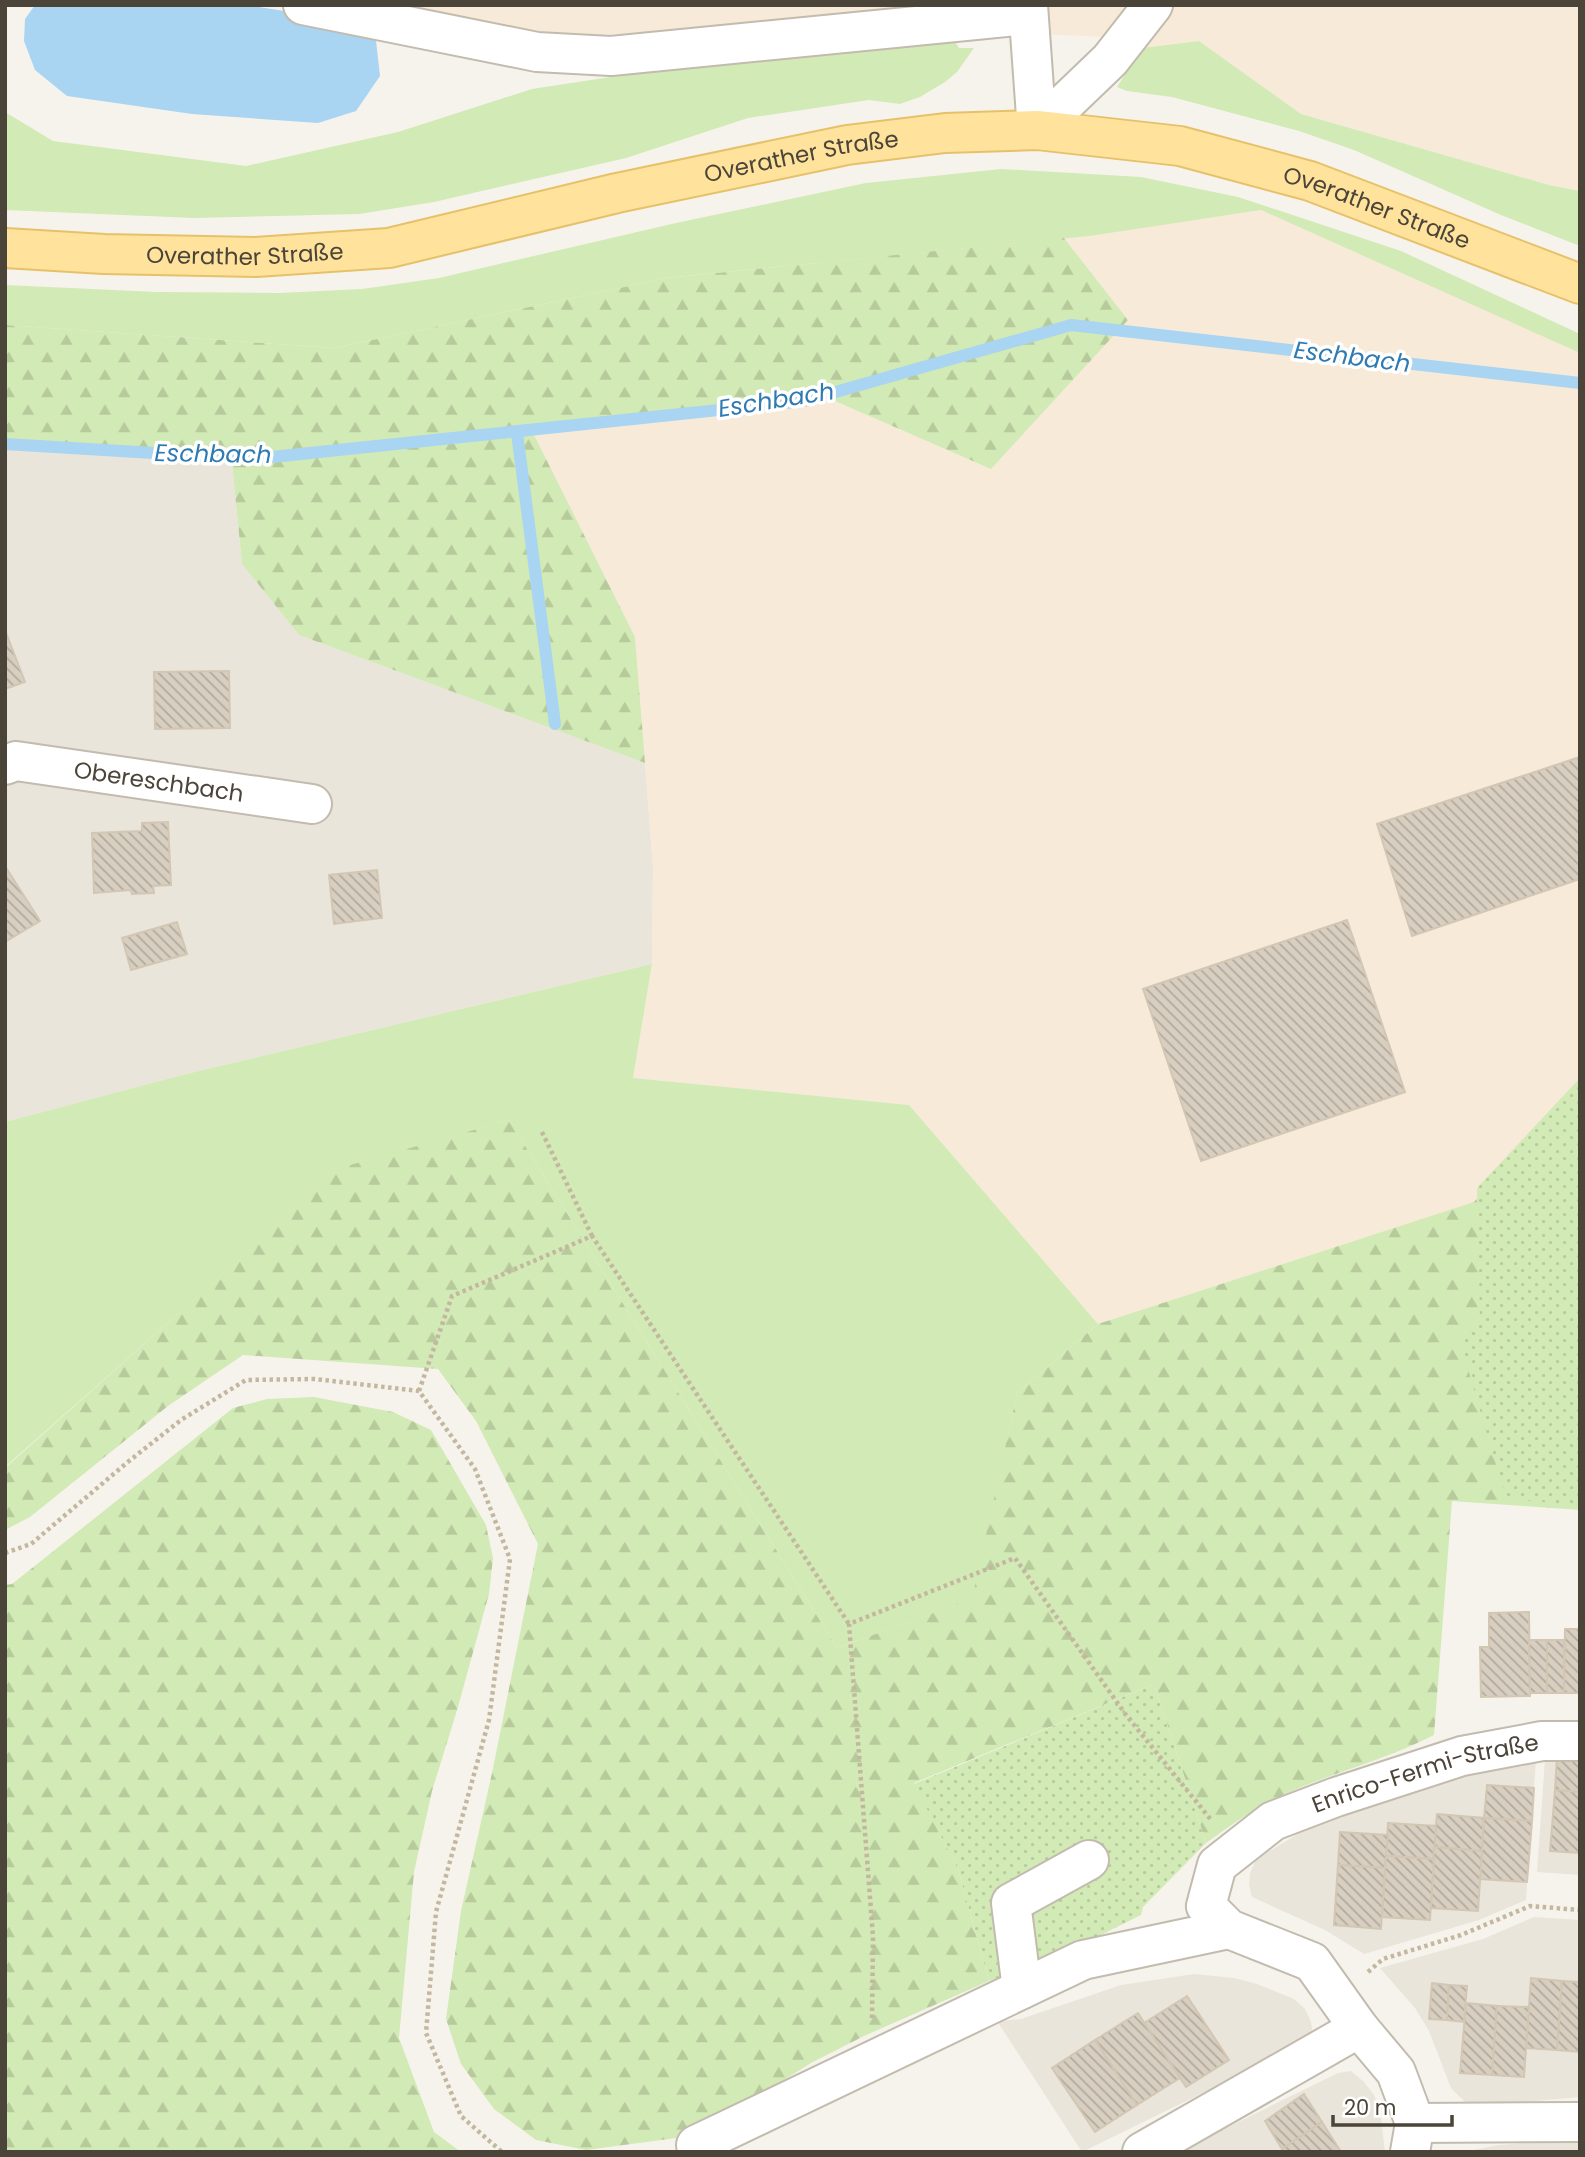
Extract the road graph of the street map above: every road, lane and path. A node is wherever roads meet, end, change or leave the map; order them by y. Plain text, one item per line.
1 (303, 5) edge
2 (1153, 5) edge
3 (1028, 10) edge
4 (1037, 130) junction
5 (5, 248) edge
6 (1580, 284) edge
7 (5, 765) edge
8 (312, 804) dead end
9 (542, 1132) dead end
10 (592, 1236) junction
11 (419, 1391) junction
12 (5, 1553) edge
13 (849, 1624) junction
14 (1580, 1741) edge
15 (1236, 1850) junction
16 (1089, 1860) dead end
17 (1580, 1910) edge
18 (1229, 1929) junction
19 (1383, 1959) dead end
20 (1022, 1989) junction
21 (1359, 2028) junction
22 (871, 2060) junction
23 (1580, 2122) edge
24 (1412, 2138) edge
25 (696, 2145) dead end
26 (502, 2152) edge
27 (1143, 2152) edge

1 - 3 street
2 - 4 street
3 - 4 street
4 - 5 main road, Overather Straße
4 - 6 main road, Overather Straße
7 - 8 street, Obereschbach
9 - 10 path
10 - 11 path
10 - 13 path
11 - 12 path
11 - 26 path
13 - 15 path
13 - 22 path
14 - 15 street, Enrico-Fermi-Straße
15 - 18 street, Enrico-Fermi-Straße
16 - 20 street
17 - 19 path
18 - 20 street
18 - 21 street
20 - 22 street
21 - 24 street
21 - 27 street
22 - 25 street
23 - 24 street

